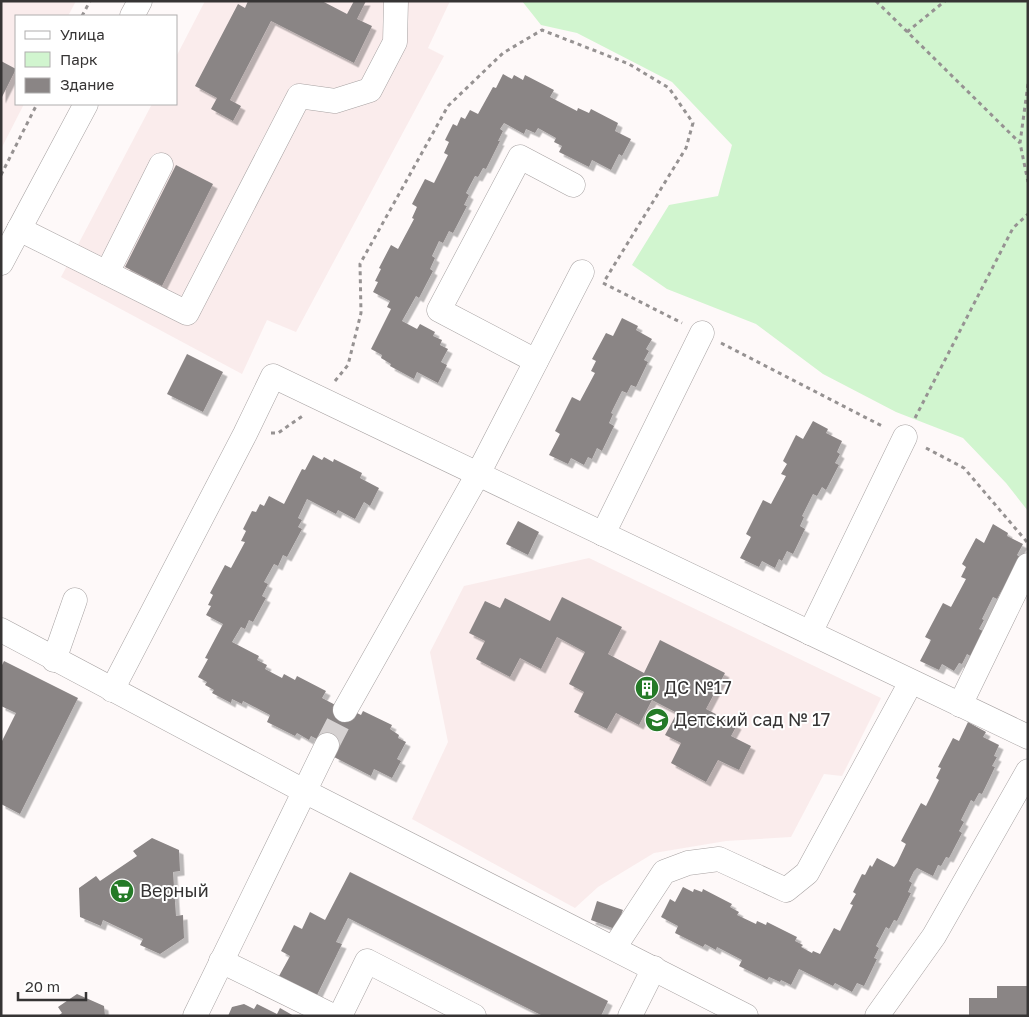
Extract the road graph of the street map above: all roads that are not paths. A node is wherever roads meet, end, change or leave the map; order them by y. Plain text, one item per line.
1 (140, 1) edge
2 (396, 1) edge
3 (133, 15) edge
4 (85, 105) edge
5 (161, 165) dead end
6 (572, 185) dead end
7 (19, 229) junction
8 (3, 255) edge
9 (582, 272) road end
10 (107, 273) junction
11 (702, 333) road end
12 (536, 361) junction
13 (905, 437) road end
14 (478, 474) junction
15 (603, 534) junction
16 (1028, 565) edge
17 (75, 600) dead end
18 (1, 630) edge
19 (810, 633) junction
20 (54, 660) junction
21 (911, 682) junction
22 (112, 690) junction
23 (960, 705) junction
24 (344, 710) tunnel mouth
25 (1028, 738) edge
26 (327, 744) tunnel mouth
27 (1028, 771) edge
28 (304, 791) junction
29 (614, 948) junction
30 (221, 961) junction
31 (654, 968) junction
32 (195, 1016) edge
33 (333, 1016) edge
34 (340, 1016) edge
35 (474, 1016) edge
36 (630, 1016) edge
37 (746, 1016) edge
38 (877, 1016) edge

1 - 3 street
2 - 10 street
4 - 7 street
5 - 10 street
6 - 12 street
7 - 8 street
7 - 10 street
9 - 12 street
11 - 15 street
12 - 14 street
13 - 19 street
14 - 15 street
14 - 22 street
14 - 24 street
15 - 19 street
16 - 23 street
17 - 20 street
18 - 20 street
19 - 21 street
20 - 22 street
21 - 23 street
21 - 29 street
22 - 28 street
23 - 25 street
26 - 28 street
27 - 38 street
28 - 29 street
28 - 30 street
29 - 31 street
30 - 32 street
30 - 33 street
31 - 36 street
31 - 37 street
34 - 35 street

